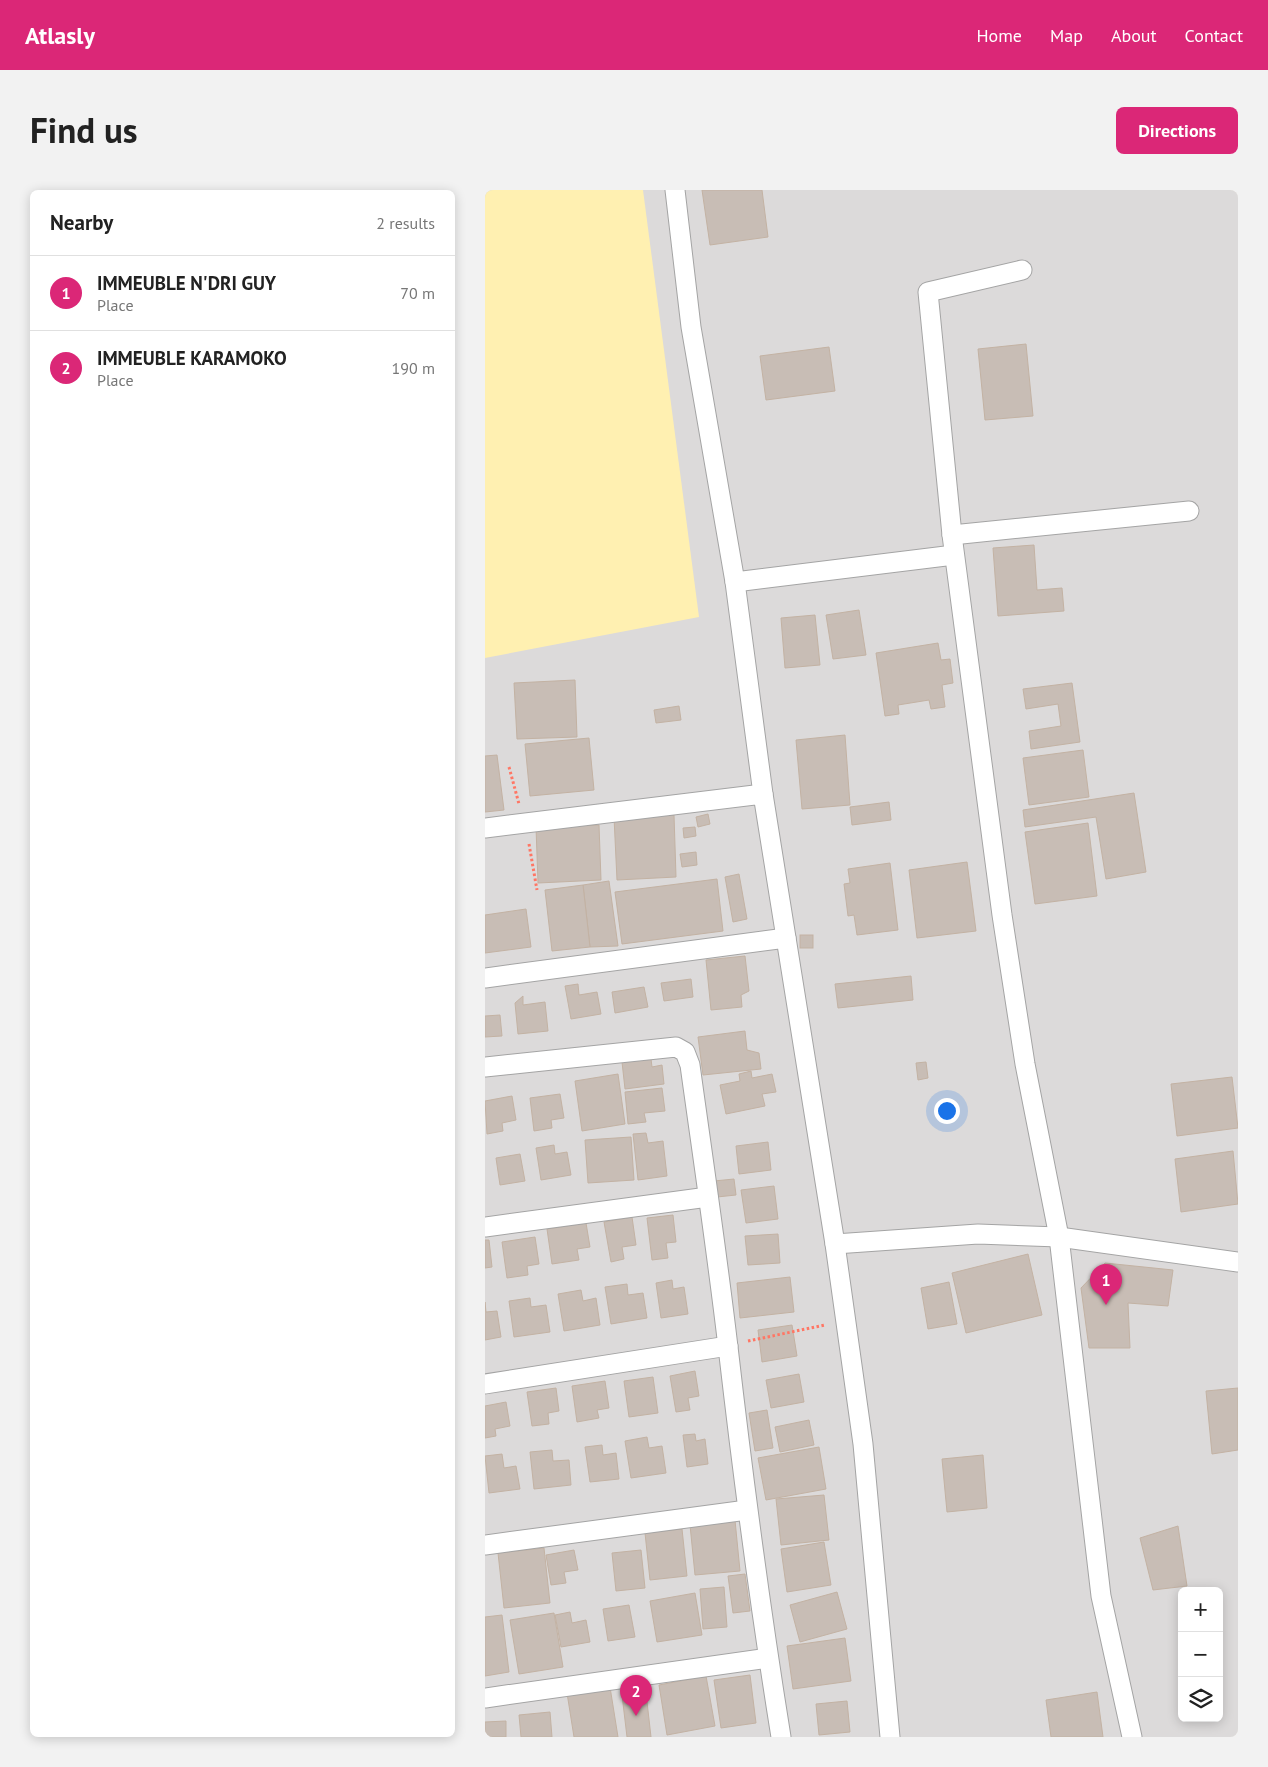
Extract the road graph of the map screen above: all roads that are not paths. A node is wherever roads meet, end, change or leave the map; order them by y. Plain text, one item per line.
1 (675, 190) edge
2 (1022, 270) dead end
3 (1189, 511) dead end
4 (952, 535) junction
5 (954, 555) junction
6 (735, 582) junction
7 (763, 794) junction
8 (485, 828) edge
9 (786, 938) junction
10 (485, 978) edge
11 (485, 1067) edge
12 (708, 1197) junction
13 (485, 1227) edge
14 (1059, 1236) junction
15 (835, 1244) junction
16 (1238, 1262) edge
17 (728, 1346) junction
18 (485, 1384) edge
19 (747, 1510) junction
20 (485, 1545) edge
21 (768, 1658) junction
22 (485, 1698) edge
23 (781, 1737) edge
24 (890, 1737) edge
25 (1133, 1737) edge

1 - 6 street
2 - 4 street
3 - 4 street
4 - 5 street
5 - 6 street
5 - 14 street
6 - 7 street
7 - 8 street
7 - 9 street
9 - 10 street
9 - 15 street
11 - 12 street
12 - 13 street
12 - 17 street
14 - 15 street
14 - 16 street
14 - 25 street
15 - 24 street
17 - 18 street
17 - 19 street
19 - 20 street
19 - 21 street
21 - 22 street
21 - 23 street

